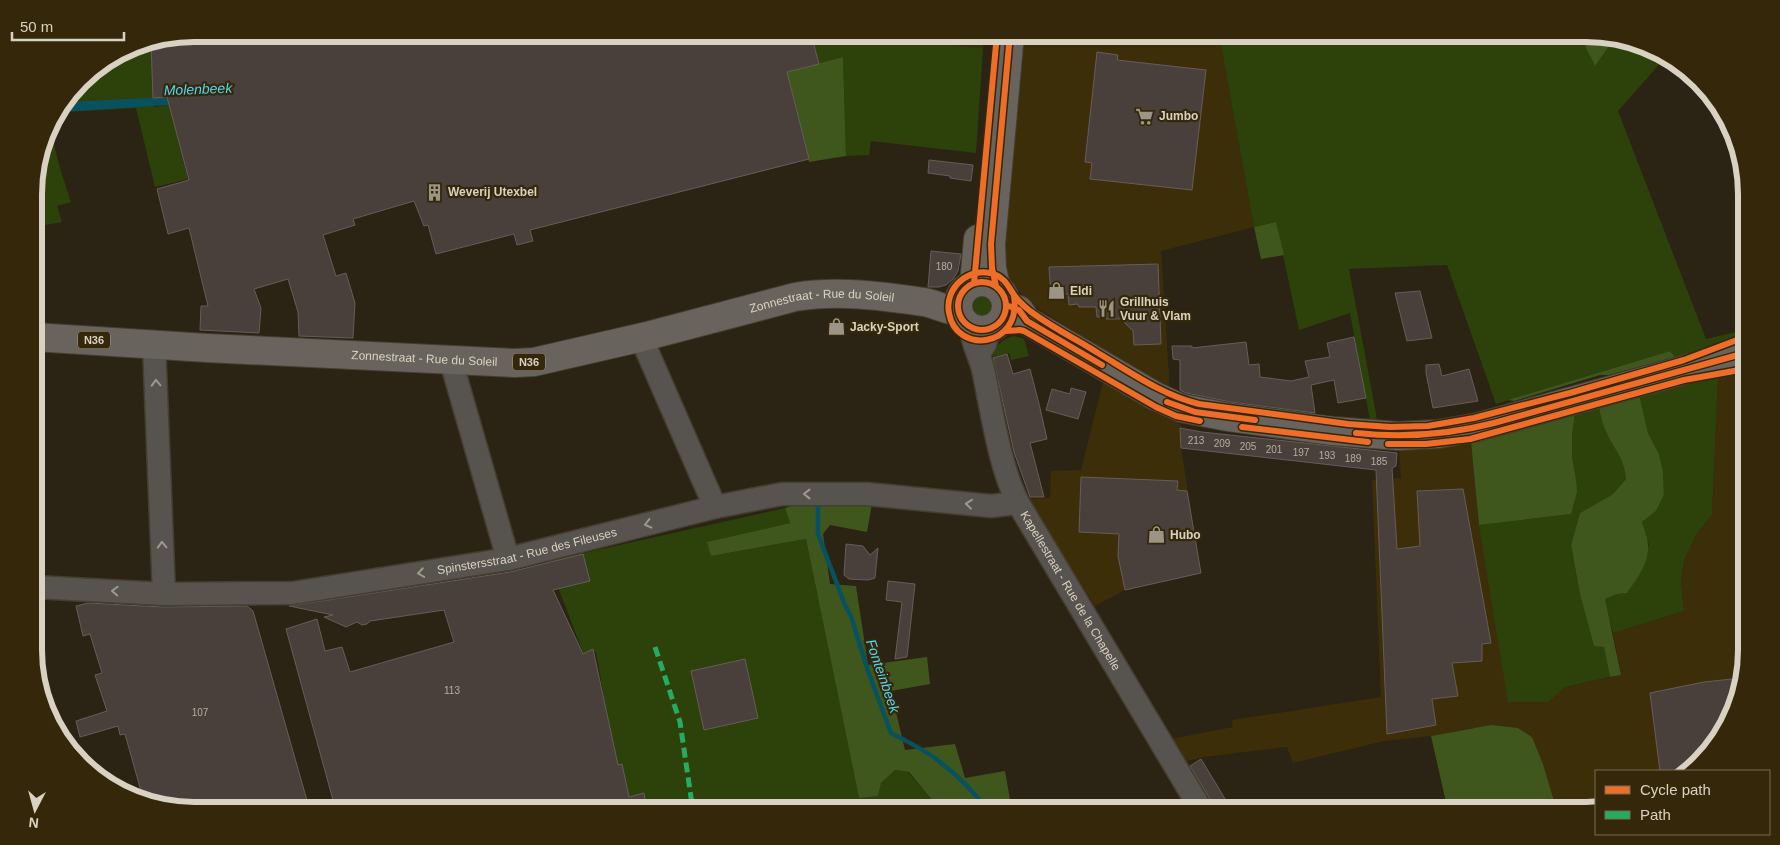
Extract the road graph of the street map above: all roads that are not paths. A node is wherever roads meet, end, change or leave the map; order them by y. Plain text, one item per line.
1 (997, 42) edge
2 (1009, 42) edge
3 (986, 313) junction
4 (647, 336) junction
5 (43, 338) edge
6 (154, 344) junction
7 (1738, 355) edge
8 (451, 361) junction
9 (1018, 503) junction
10 (715, 507) junction
11 (508, 559) junction
12 (42, 587) edge
13 (164, 594) junction
14 (1197, 802) edge

1 - 3 main road
2 - 3 main road
3 - 4 main road, Zonnestraat - Rue du Soleil / N36
3 - 7 main road
3 - 9 street, Kapellestraat - Rue de la Chapelle
4 - 8 main road, Zonnestraat - Rue du Soleil / N36
4 - 10 street
5 - 6 main road, Zonnestraat - Rue du Soleil / N36
6 - 8 main road, Zonnestraat - Rue du Soleil / N36
13 -> 6 street
8 - 11 street
9 -> 10 street, Spinstersstraat - Rue des Fileuses
9 - 14 street, Kapellestraat - Rue de la Chapelle
10 -> 11 street, Spinstersstraat - Rue des Fileuses
11 -> 13 street, Spinstersstraat - Rue des Fileuses
13 -> 12 street, Spinstersstraat - Rue des Fileuses

